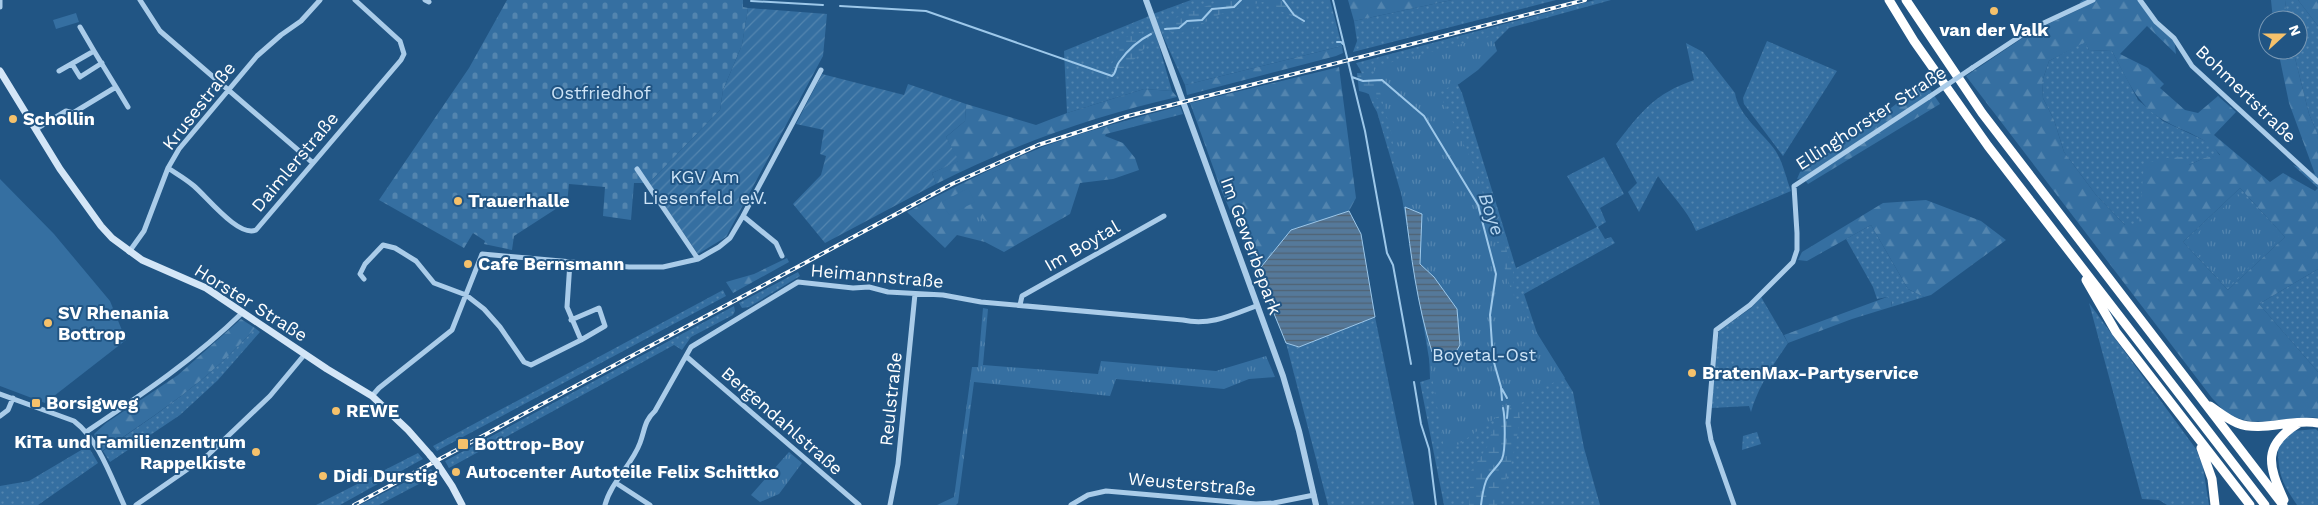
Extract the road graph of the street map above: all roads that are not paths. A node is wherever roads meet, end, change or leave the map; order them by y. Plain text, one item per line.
1 (0, 0) edge
2 (140, 0) edge
3 (320, 0) edge
4 (1146, 0) edge
5 (1906, 0) edge
6 (2093, 0) edge
7 (2140, 0) edge
8 (359, 1) edge
9 (1888, 2) edge
10 (0, 7) edge
11 (80, 26) dead end
12 (94, 50) junction
13 (102, 63) junction
14 (72, 64) junction
15 (821, 70) dead end
16 (0, 71) edge
17 (59, 72) dead end
18 (2, 80) edge
19 (116, 87) junction
20 (227, 90) junction
21 (128, 107) dead end
22 (36, 129) junction
23 (313, 163) junction
24 (168, 168) junction
25 (637, 169) dead end
26 (2318, 182) edge
27 (743, 216) junction
28 (1164, 216) dead end
29 (129, 252) junction
30 (782, 256) dead end
31 (2072, 256) junction
32 (698, 259) junction
33 (570, 262) junction
34 (364, 279) dead end
35 (916, 294) junction
36 (466, 295) junction
37 (1020, 305) junction
38 (1256, 306) junction
39 (243, 312) junction
40 (571, 320) junction
41 (581, 340) junction
42 (305, 354) junction
43 (687, 357) junction
44 (0, 394) edge
45 (372, 396) junction
46 (13, 398) junction
47 (2204, 402) junction
48 (0, 416) edge
49 (2299, 422) junction
50 (2318, 424) edge
51 (2192, 430) junction
52 (86, 432) junction
53 (616, 483) junction
54 (1314, 495) junction
55 (124, 505) edge
56 (136, 505) edge
57 (462, 505) edge
58 (605, 505) edge
59 (650, 505) edge
60 (859, 505) edge
61 (890, 505) edge
62 (1071, 505) edge
63 (1316, 505) edge
64 (1734, 505) edge
65 (2215, 505) edge
66 (2250, 505) edge
67 (2265, 505) edge
68 (2285, 505) edge

1 - 10 street
2 - 20 street
3 - 20 street, Krusestraße
4 - 38 street, Im Gewerbepark
5 - 47 highway
6 - 64 street, Ellinghorster Straße, bridge
7 - 26 street, Bohmertstraße
8 - 23 street, Daimlerstraße
9 - 31 highway
11 - 12 street
12 - 13 street
12 - 14 street
13 - 14 street
13 - 19 street
14 - 17 street
15 - 27 street
16 - 18 main road, Horster Straße
18 - 22 main road, Horster Straße
19 - 21 street
19 - 22 street
20 - 23 street
20 - 24 street, Krusestraße
22 - 29 main road, Horster Straße
23 - 24 street, Daimlerstraße
24 - 29 street, Krusestraße
25 - 32 street
27 - 30 street
27 - 32 street
28 - 37 street, Im Boytal
29 - 39 main road, Horster Straße
31 - 51 highway
31 - 67 highway
32 - 33 street
33 - 36 street
33 - 40 street
34 - 36 street
35 - 37 street, Heimannstraße
35 - 43 street, Heimannstraße
35 - 61 street, Reulstraße
36 - 41 street
36 - 45 street
37 - 38 street, Heimannstraße
38 - 54 street, Im Gewerbepark
39 - 42 main road, Horster Straße
39 - 52 street
40 - 41 street
40 - 41 street
42 - 45 main road, Horster Straße
42 - 56 street
43 - 53 street, Heimannstraße
43 - 60 street, Bergendahlstraße
44 - 46 street
45 - 57 main road, Horster Straße, bridge
46 - 48 street
46 - 52 street
47 - 49 highway
47 - 68 highway
49 - 50 highway
49 - 68 highway
51 - 65 highway
51 - 66 highway
52 - 55 street
53 - 58 street, Heimannstraße
53 - 59 street
54 - 62 street, Weusterstraße
54 - 63 street, Im Gewerbepark

